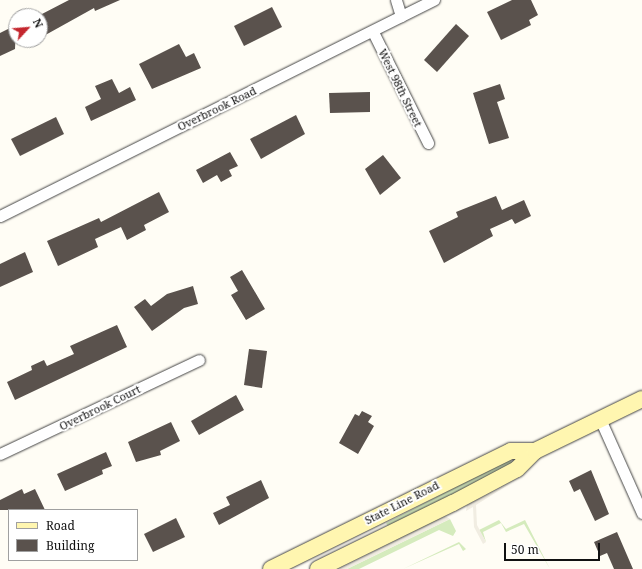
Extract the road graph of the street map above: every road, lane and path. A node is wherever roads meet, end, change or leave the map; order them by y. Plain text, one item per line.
1 (396, 0) edge
2 (434, 0) edge
3 (401, 16) junction
4 (373, 32) junction
5 (428, 143) dead end
6 (0, 216) edge
7 (199, 360) dead end
8 (642, 399) edge
9 (600, 419) junction
10 (535, 451) junction
11 (0, 454) edge
12 (642, 513) edge
13 (271, 569) edge
14 (318, 569) edge

1 - 3 street
2 - 3 street, Overbrook Road
3 - 4 street, Overbrook Road
4 - 5 street, West 98th Street
4 - 6 street, Overbrook Road
7 - 11 street, Overbrook Court
8 - 9 main road, State Line Road
9 - 10 main road, State Line Road
9 - 12 street
10 - 13 main road, State Line Road
10 - 14 main road, State Line Road

